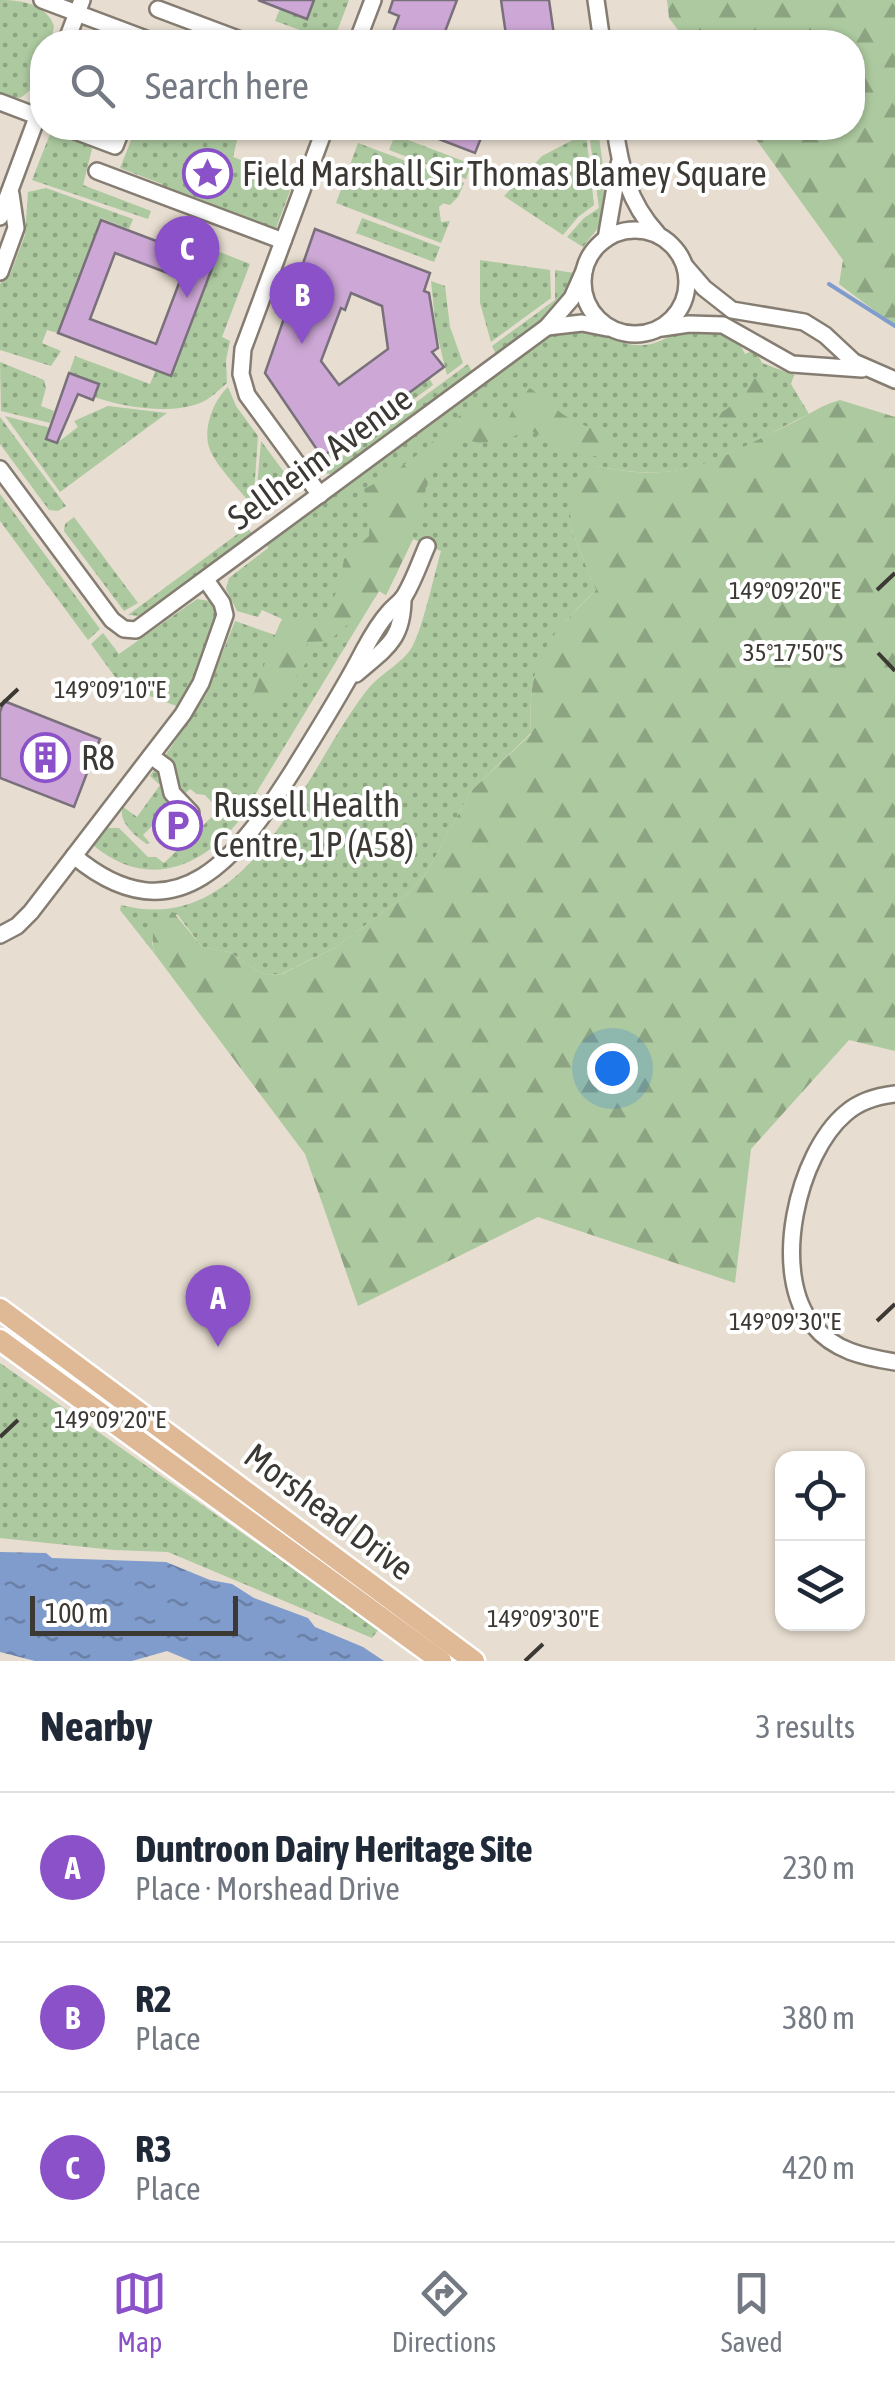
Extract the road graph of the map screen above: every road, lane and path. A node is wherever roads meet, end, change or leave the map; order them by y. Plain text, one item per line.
1 (42, 0) edge
2 (373, 0) edge
3 (596, 0) edge
4 (79, 6) edge
5 (158, 9) dead end
6 (70, 30) edge
7 (129, 30) edge
8 (214, 30) edge
9 (362, 30) edge
10 (600, 30) edge
11 (0, 102) edge
12 (30, 110) edge
13 (30, 138) edge
14 (321, 140) edge
15 (617, 140) edge
16 (620, 162) junction
17 (97, 171) dead end
18 (5, 194) edge
19 (0, 217) edge
20 (659, 236) junction
21 (606, 239) junction
22 (283, 241) junction
23 (683, 262) junction
24 (0, 272) edge
25 (584, 272) junction
26 (547, 328) junction
27 (659, 329) junction
28 (615, 330) junction
29 (866, 369) junction
30 (895, 380) edge
31 (0, 469) edge
32 (320, 495) junction
33 (427, 546) dead end
34 (206, 580) junction
35 (151, 756) junction
36 (191, 813) dead end
37 (74, 856) junction
38 (0, 935) edge
39 (895, 1094) edge
40 (0, 1309) edge
41 (0, 1340) edge
42 (895, 1362) edge
43 (441, 1661) edge
44 (474, 1661) edge

1 - 4 street
2 - 9 street
3 - 10 street
4 - 6 street
4 - 7 street
5 - 8 street
11 - 12 street
13 - 18 street
14 - 22 street
15 - 16 street
16 - 20 street
16 - 21 street
17 - 22 street
18 - 19 street
18 - 24 street
20 - 21 street
20 - 23 street
21 - 25 street
22 - 32 street
23 - 27 street
23 - 29 street
25 - 26 street, Sellheim Avenue
25 - 28 street
26 - 28 street
26 - 32 street, Sellheim Avenue
27 - 28 street
27 - 29 street
29 - 30 street
31 - 34 street, Sellheim Avenue
32 - 34 street, Sellheim Avenue
33 - 37 street
34 - 35 street
35 - 36 street
35 - 37 street
37 - 38 street
39 - 42 street
40 - 44 main road, Morshead Drive
41 - 43 main road, Morshead Drive

